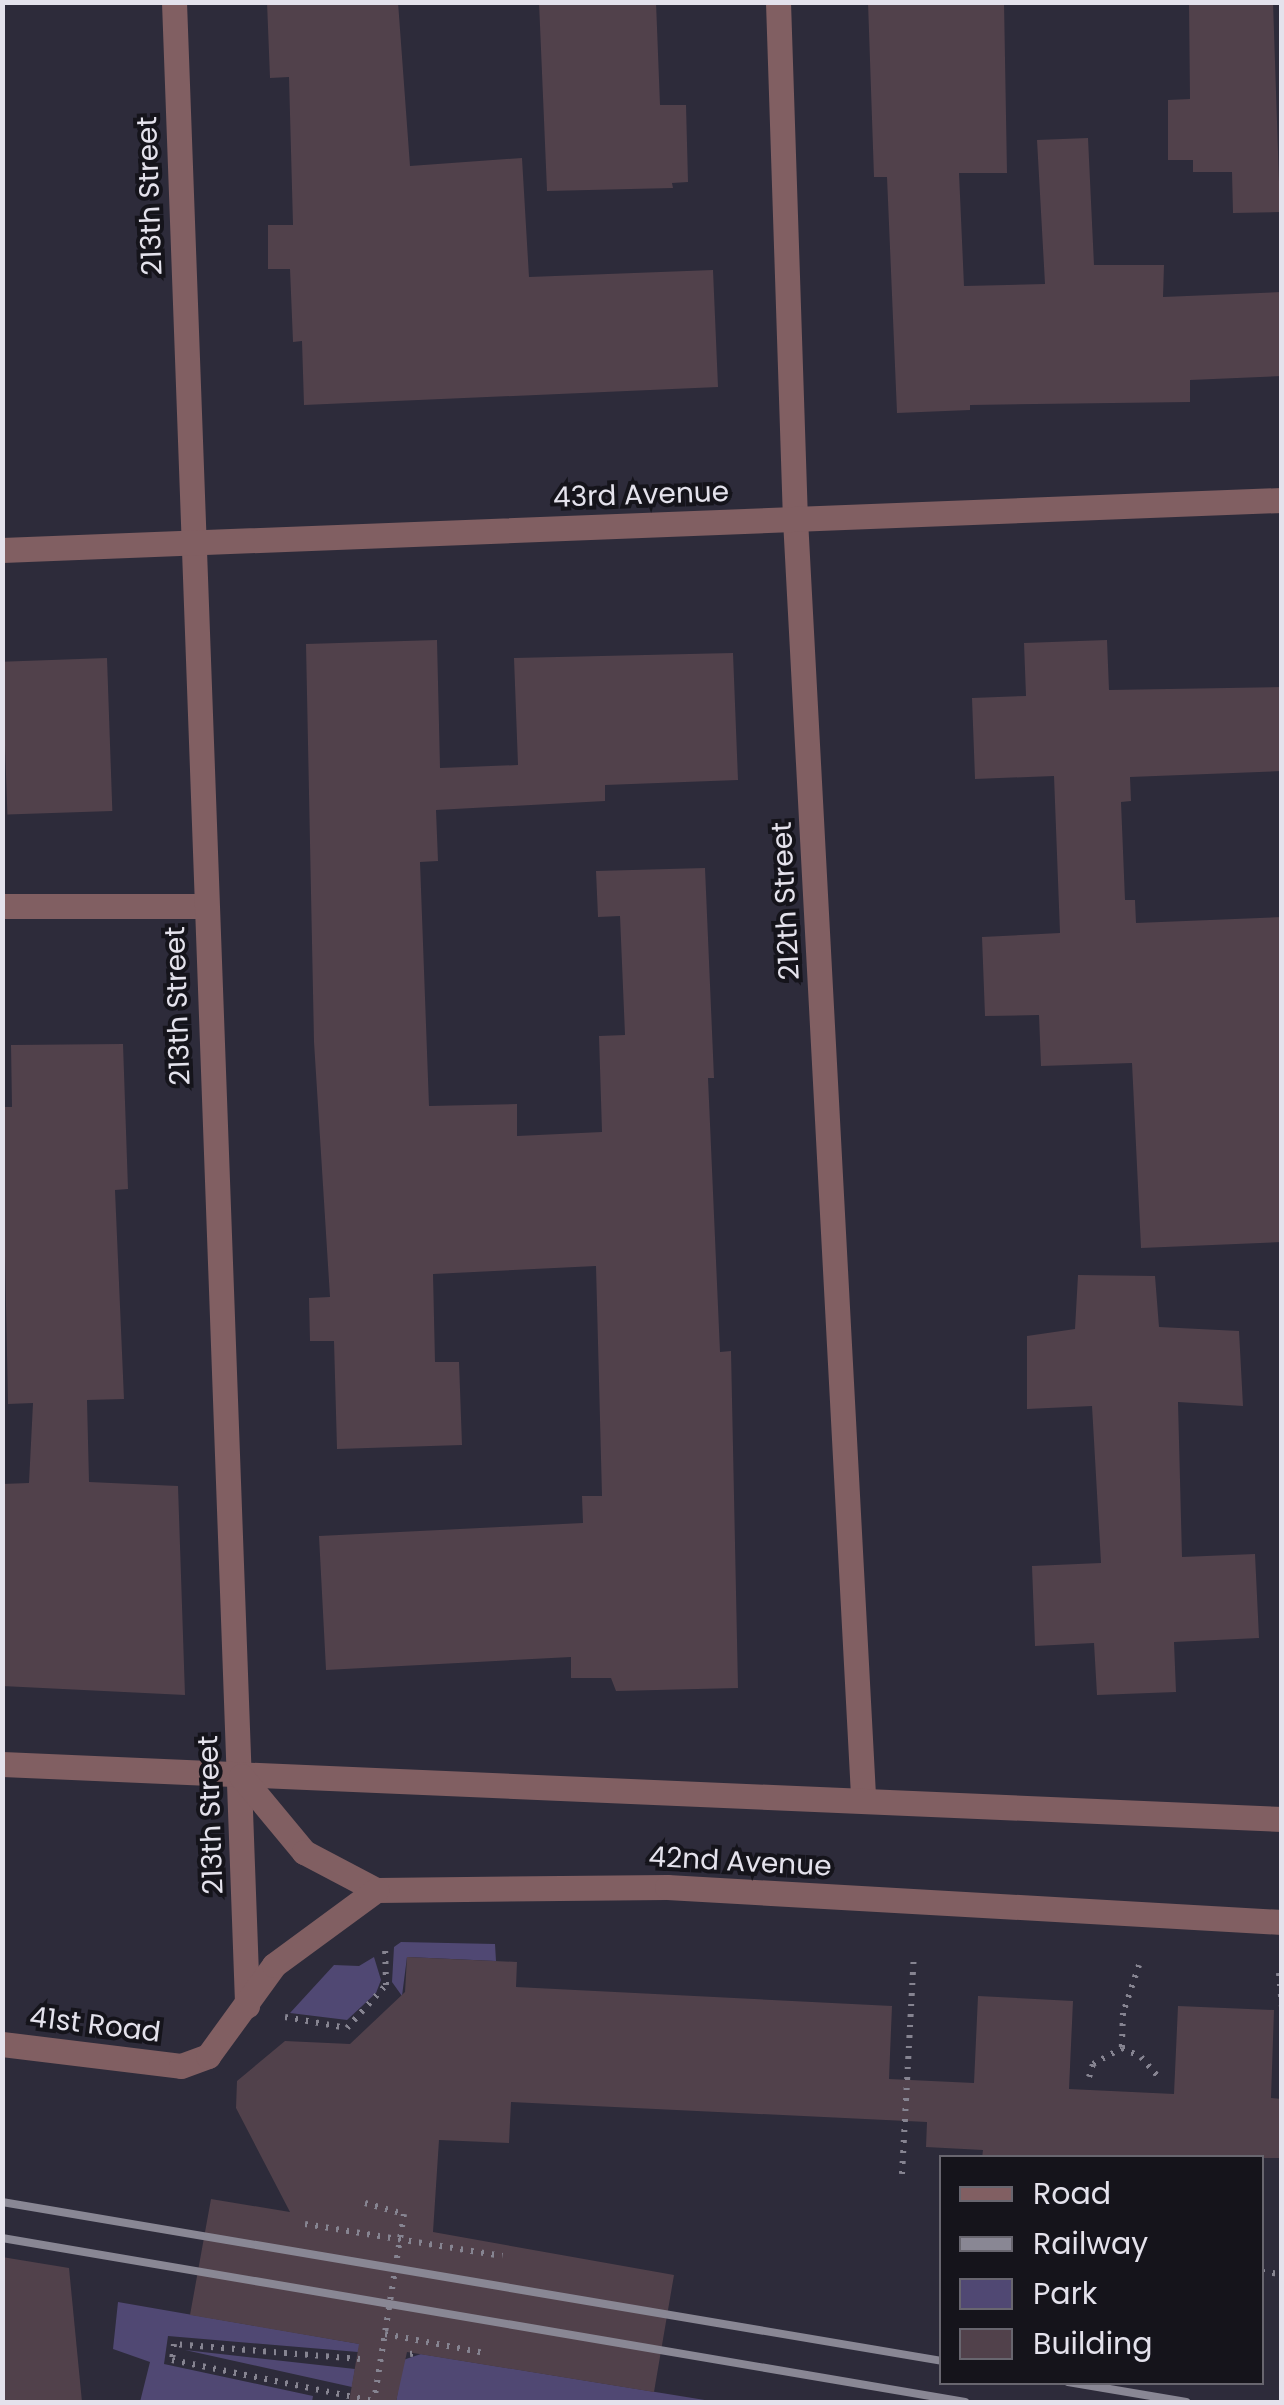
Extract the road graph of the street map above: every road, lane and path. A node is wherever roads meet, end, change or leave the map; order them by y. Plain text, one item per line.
1 (174, 2) edge
2 (778, 2) edge
3 (1282, 500) edge
4 (796, 519) junction
5 (192, 543) junction
6 (2, 550) edge
7 (2, 906) edge
8 (204, 906) junction
9 (2, 1764) edge
10 (240, 1776) junction
11 (862, 1797) junction
12 (1282, 1819) edge
13 (376, 1890) junction
14 (1282, 1922) edge
15 (385, 1943) dead end
16 (914, 1954) dead end
17 (1138, 1965) dead end
18 (1279, 1973) dead end
19 (247, 2006) junction
20 (1282, 2007) edge
21 (279, 2016) dead end
22 (2, 2044) edge
23 (1122, 2048) junction
24 (1089, 2077) dead end
25 (1161, 2080) dead end
26 (902, 2174) dead end
27 (366, 2204) dead end
28 (304, 2224) dead end
29 (400, 2239) junction
30 (502, 2256) dead end
31 (385, 2334) junction
32 (485, 2353) dead end
33 (360, 2359) dead end
34 (373, 2402) edge

1 - 5 street, 213th Street
2 - 4 street, 212th Street
3 - 4 street, 43rd Avenue
4 - 5 street, 43rd Avenue
4 - 11 street, 212th Street
5 - 6 street, 43rd Avenue
5 - 8 street, 213th Street
7 - 8 street
8 - 10 street, 213th Street
9 - 10 street
10 - 11 street
10 - 13 street
10 - 19 street, 213th Street
11 - 12 street
13 - 14 street, 42nd Avenue
13 - 19 street
15 - 21 path
16 - 26 path
17 - 23 path
18 - 20 path
19 - 22 street, 41st Road
23 - 24 path
23 - 25 path
27 - 29 path
28 - 29 path
29 - 30 path
29 - 31 path
31 - 32 path
31 - 34 path
33 - 34 path

